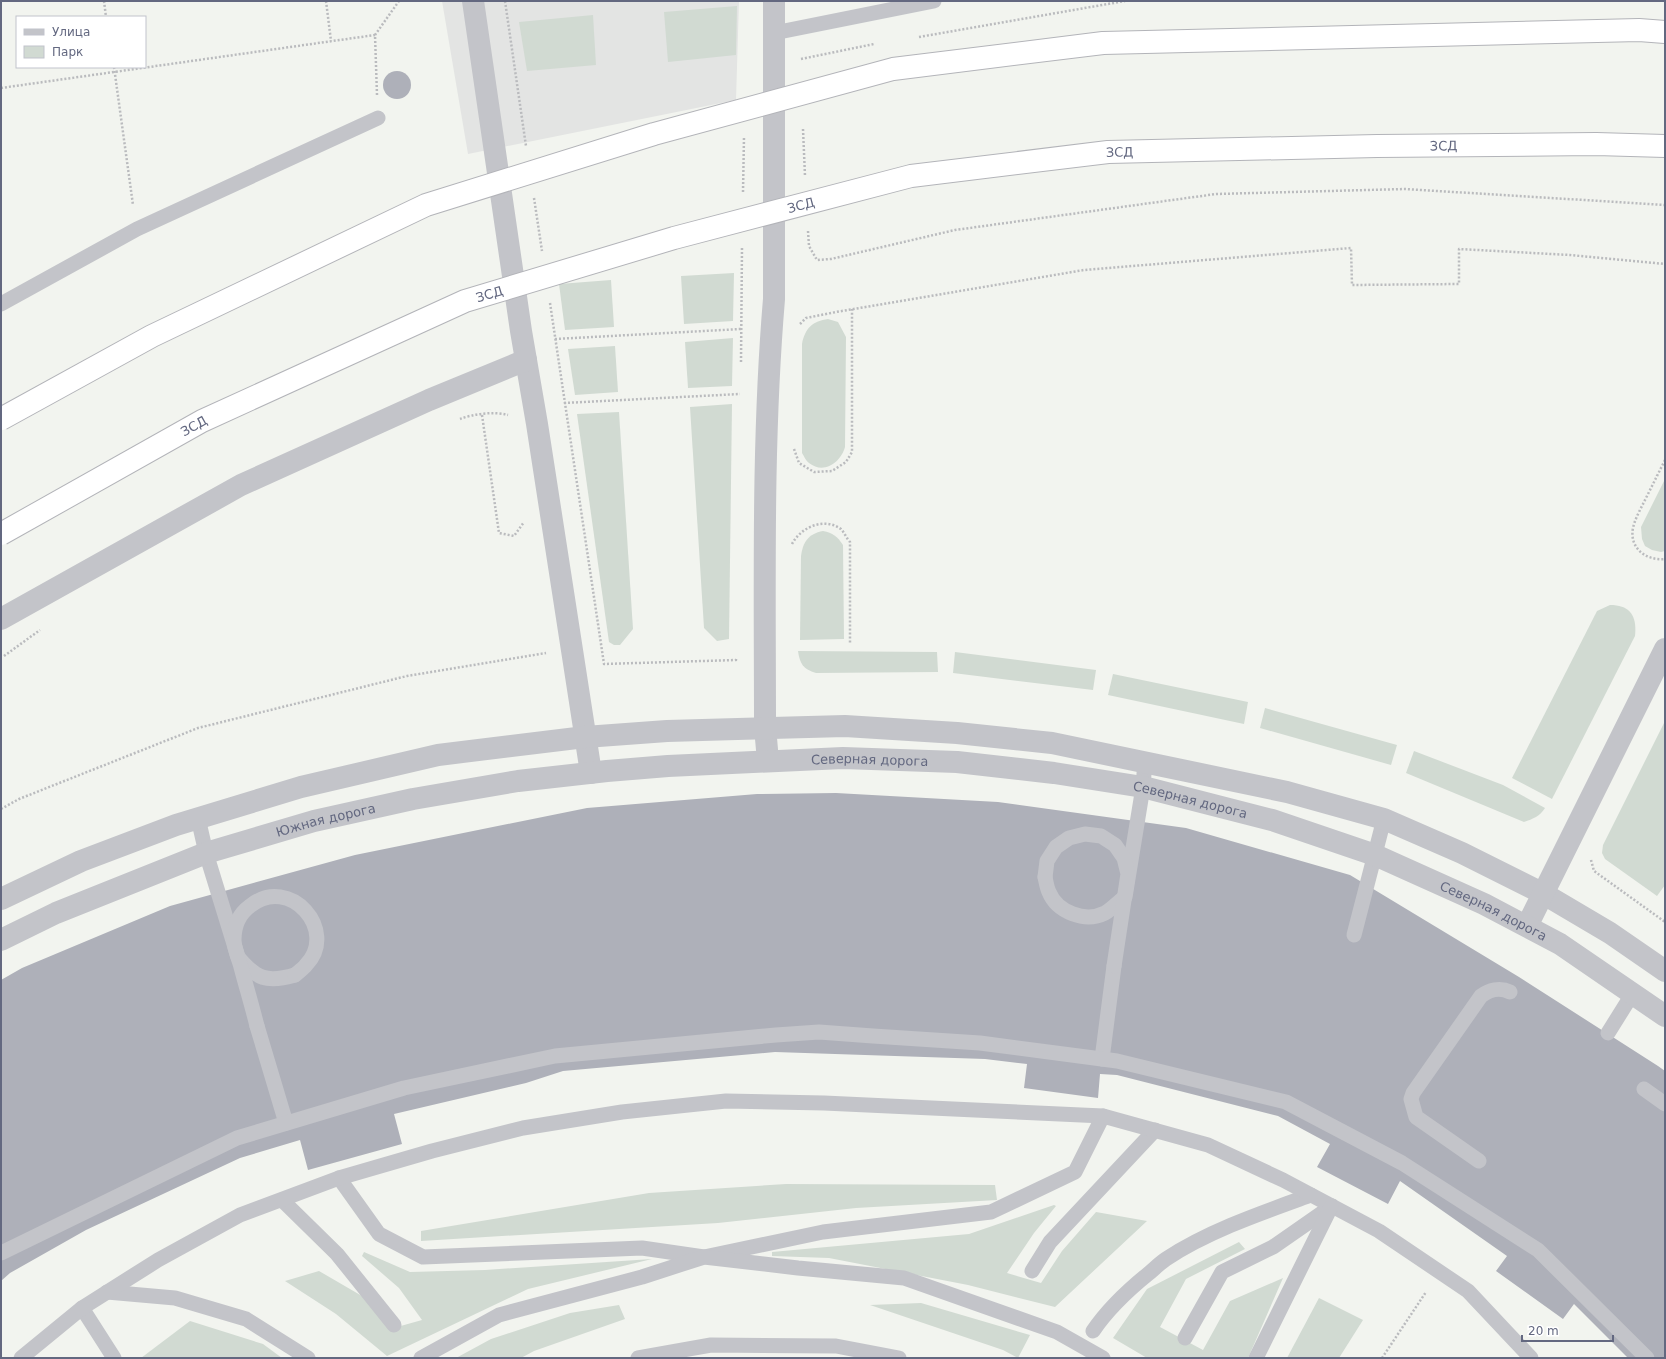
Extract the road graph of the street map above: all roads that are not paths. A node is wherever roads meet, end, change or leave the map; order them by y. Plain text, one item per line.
1 (473, 1) edge
2 (774, 1) edge
3 (934, 1) edge
4 (1665, 32) edge
5 (774, 33) junction
6 (378, 118) road end
7 (1665, 146) edge
8 (1, 304) edge
9 (526, 360) junction
10 (1, 420) edge
11 (1, 534) edge
12 (1, 619) edge
13 (1665, 649) edge
14 (765, 727) junction
15 (585, 737) junction
16 (768, 761) junction
17 (1145, 761) junction
18 (668, 766) joint
19 (591, 772) junction
20 (1143, 787) junction
21 (198, 818) junction
22 (1384, 819) junction
23 (206, 853) junction
24 (1375, 855) junction
25 (1544, 894) junction
26 (1, 899) edge
27 (1527, 926) junction
28 (1354, 935) dead end
29 (1, 940) edge
30 (1665, 971) edge
31 (1509, 991) dead end
32 (1633, 993) junction
33 (1665, 1016) edge
34 (1608, 1033) dead end
35 (1102, 1059) junction
36 (1644, 1089) dead end
37 (1665, 1104) edge
38 (1103, 1116) junction
39 (286, 1123) junction
40 (1155, 1130) junction
41 (1479, 1161) dead end
42 (338, 1178) junction
43 (1311, 1195) junction
44 (282, 1200) junction
45 (1332, 1206) junction
46 (1, 1253) edge
47 (704, 1257) junction
48 (1032, 1271) dead end
49 (107, 1292) junction
50 (82, 1308) junction
51 (394, 1325) dead end
52 (1093, 1332) dead end
53 (1185, 1338) dead end
54 (21, 1358) edge
55 (114, 1358) edge
56 (308, 1358) edge
57 (421, 1358) edge
58 (638, 1358) edge
59 (899, 1358) edge
60 (1103, 1358) edge
61 (1256, 1358) edge
62 (1531, 1358) edge
63 (1647, 1358) edge

1 - 9 street
2 - 5 street
3 - 5 lane
4 - 10 highway, bridge
5 - 14 street
6 - 8 lane
7 - 11 highway, ЗСД, bridge
9 - 12 street
9 - 15 street
13 - 25 street
14 - 15 street, Северная дорога
14 - 16 street
14 - 17 street, Северная дорога
15 - 19 street
15 - 21 street
16 - 18 street, Северная дорога
16 - 20 street, Северная дорога
17 - 20 lane
17 - 22 street, Северная дорога
18 - 19 street, Южная дорога
19 - 23 street, Южная дорога
20 - 24 street, Северная дорога
20 - 35 lane, bridge
21 - 23 lane
21 - 26 street
22 - 24 lane
22 - 25 street, Северная дорога
23 - 29 street, Южная дорога
23 - 39 lane, bridge
24 - 27 street, Северная дорога
24 - 28 lane
25 - 27 street
25 - 30 street, Северная дорога
27 - 32 street, Северная дорога
31 - 41 lane
32 - 33 street, Северная дорога
32 - 34 lane
35 - 39 lane
35 - 63 lane
36 - 37 lane
38 - 40 lane
38 - 42 lane
38 - 47 lane
39 - 46 lane
40 - 43 lane
40 - 48 lane
42 - 44 lane
42 - 47 lane
43 - 45 lane
43 - 52 lane
44 - 49 lane
44 - 51 lane
45 - 53 lane
45 - 61 lane
45 - 62 lane
47 - 57 lane
47 - 60 lane
49 - 50 lane
49 - 56 lane
50 - 54 lane
50 - 55 lane
58 - 59 lane

